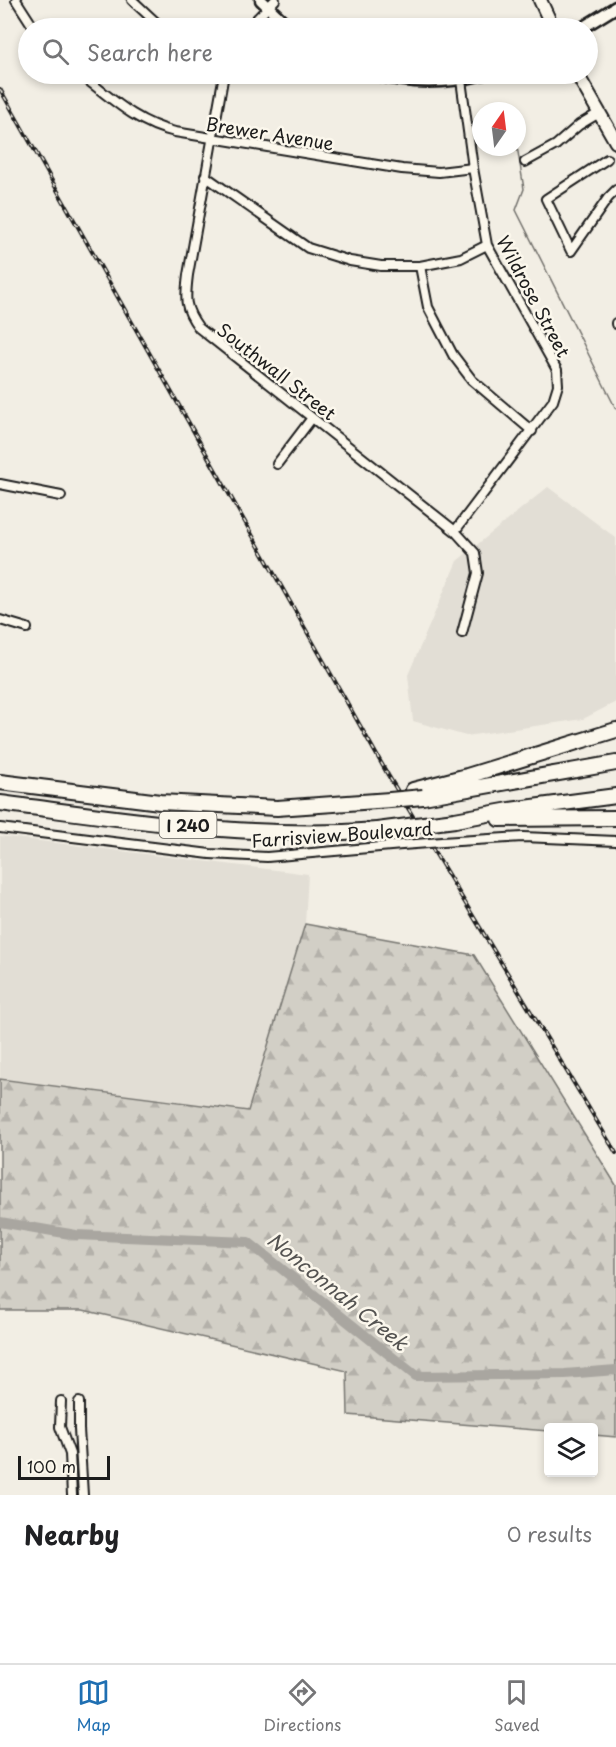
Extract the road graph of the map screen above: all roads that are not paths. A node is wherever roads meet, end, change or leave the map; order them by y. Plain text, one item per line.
1 (16, 0) edge
2 (132, 0) edge
3 (540, 0) edge
4 (268, 2) edge
5 (616, 8) edge
6 (28, 18) edge
7 (151, 18) edge
8 (256, 18) edge
9 (282, 18) edge
10 (548, 18) edge
11 (598, 19) edge
12 (93, 84) edge
13 (222, 84) edge
14 (462, 84) edge
15 (583, 84) edge
16 (599, 113) junction
17 (211, 139) junction
18 (616, 142) edge
19 (607, 159) dead end
20 (525, 162) dead end
21 (473, 168) junction
22 (205, 176) junction
23 (616, 190) edge
24 (486, 245) junction
25 (420, 266) junction
26 (312, 418) junction
27 (532, 430) junction
28 (277, 464) dead end
29 (0, 484) edge
30 (61, 496) dead end
31 (455, 531) junction
32 (0, 620) edge
33 (27, 628) dead end
34 (462, 633) dead end
35 (616, 722) edge
36 (616, 730) edge
37 (579, 740) junction
38 (616, 764) edge
39 (0, 782) edge
40 (418, 794) junction
41 (616, 796) edge
42 (0, 803) edge
43 (616, 818) edge
44 (459, 820) junction
45 (0, 828) edge
46 (616, 841) edge
47 (61, 1401) dead end
48 (79, 1402) dead end
49 (72, 1494) edge
50 (83, 1494) edge

1 - 6 street
2 - 7 street
3 - 10 main road
4 - 8 street
4 - 9 main road
5 - 11 main road
12 - 17 street, Brewer Avenue
13 - 17 street, Southwall Street
14 - 21 street, Wildrose Street
15 - 16 main road
16 - 18 main road
16 - 20 street
17 - 21 street, Brewer Avenue
17 - 22 street, Southwall Street
19 - 23 street
21 - 24 street, Wildrose Street
22 - 25 street
22 - 26 street, Southwall Street
24 - 25 street
24 - 27 street, Wildrose Street
25 - 27 street
26 - 28 street
26 - 31 street, Southwall Street
27 - 31 street, Wildrose Street
29 - 30 street
31 - 34 street, Southwall Street
32 - 33 street
35 - 37 highway
36 - 37 highway
37 - 40 highway
38 - 40 highway, I 240
39 - 40 highway, I 240, bridge
41 - 44 highway, I 240
42 - 44 highway, I 240, bridge
43 - 44 highway
45 - 46 street, Farrisview Boulevard, bridge
47 - 49 street
48 - 50 street
49 - 50 street

